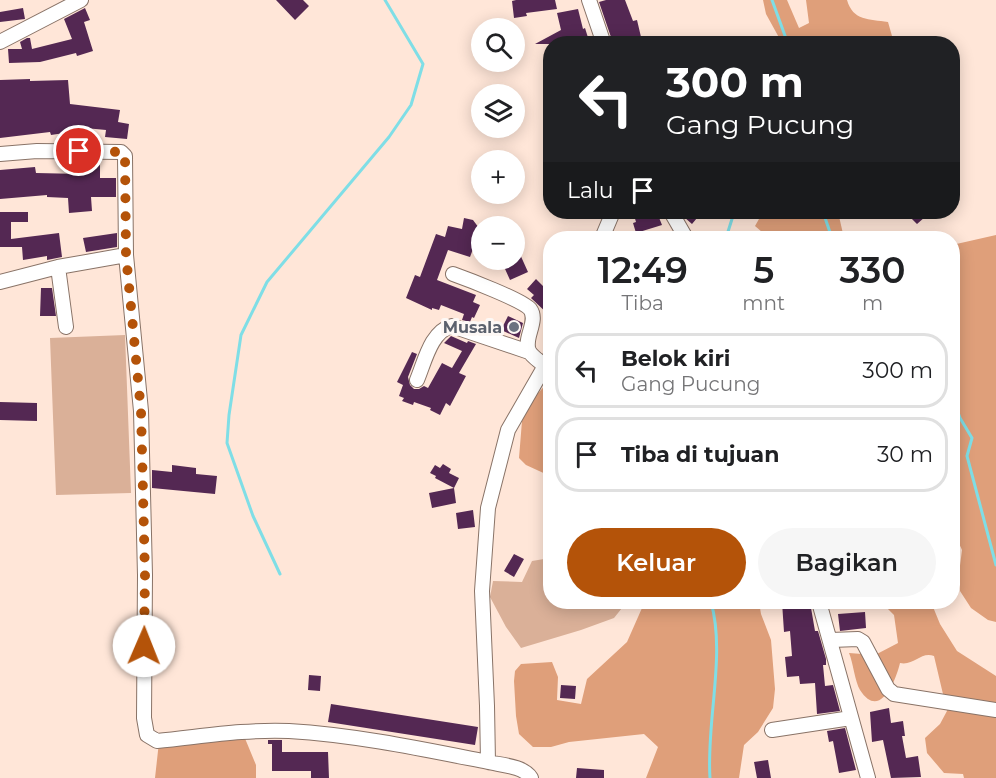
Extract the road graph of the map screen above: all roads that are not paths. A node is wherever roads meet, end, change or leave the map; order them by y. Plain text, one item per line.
1 (81, 0) edge
2 (589, 0) edge
3 (601, 36) edge
4 (0, 42) edge
5 (0, 154) edge
6 (126, 255) junction
7 (58, 267) junction
8 (453, 274) dead end
9 (0, 282) edge
10 (66, 327) dead end
11 (529, 352) junction
12 (543, 359) edge
13 (543, 370) edge
14 (417, 380) dead end
15 (821, 609) edge
16 (831, 640) junction
17 (996, 710) edge
18 (851, 718) junction
19 (772, 730) dead end
20 (488, 762) junction
21 (531, 778) edge
22 (868, 778) edge

1 - 4 street
2 - 3 street
5 - 6 street
6 - 7 street
6 - 20 street
7 - 9 street
7 - 10 street
8 - 11 street
11 - 12 street
11 - 14 street
13 - 20 street
15 - 16 street
16 - 17 street
16 - 18 street
18 - 19 street
18 - 22 street
20 - 21 street

